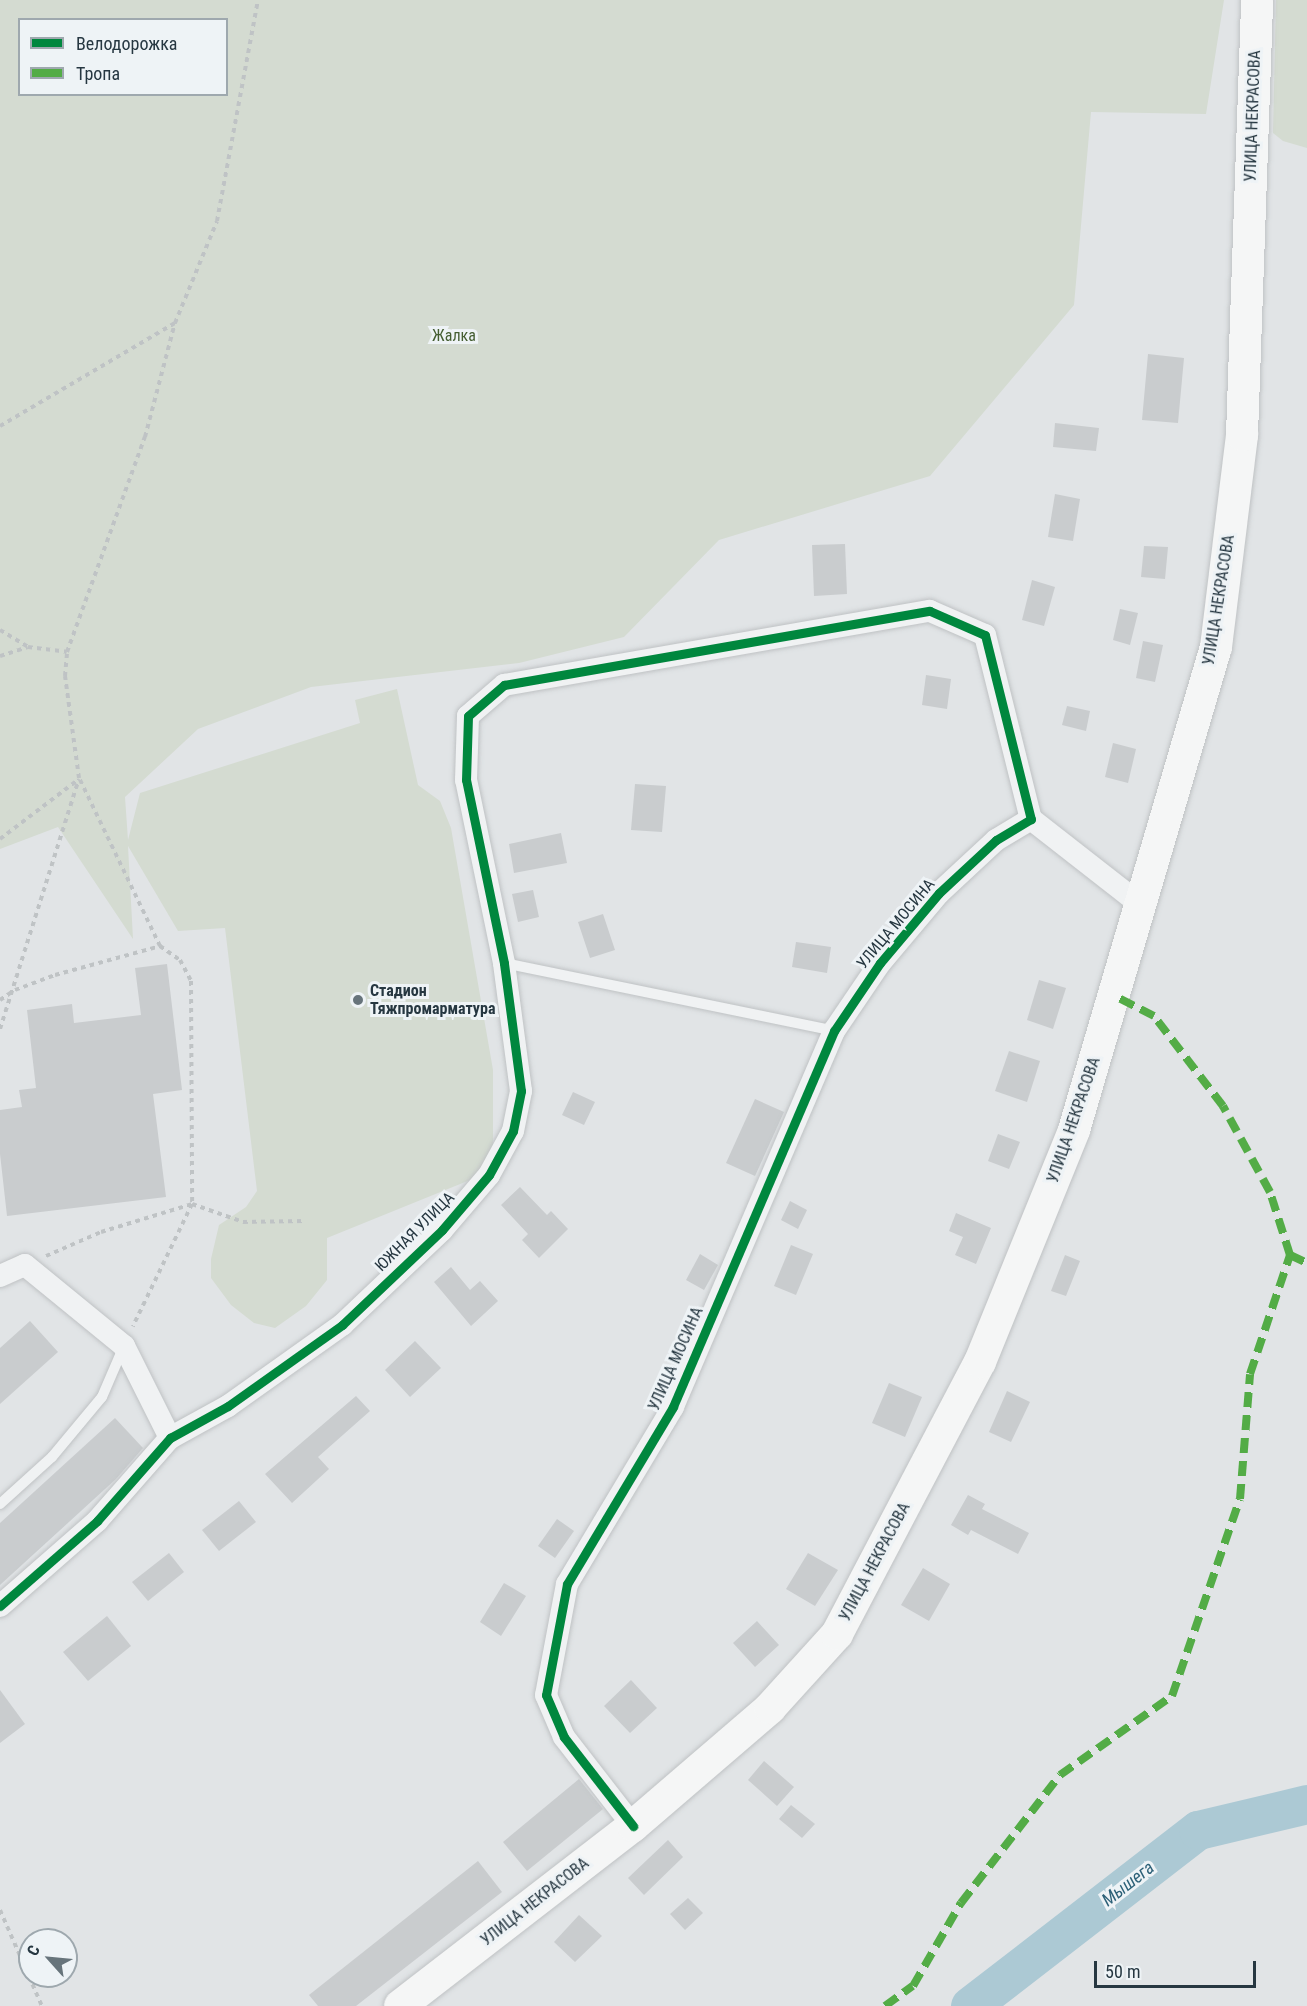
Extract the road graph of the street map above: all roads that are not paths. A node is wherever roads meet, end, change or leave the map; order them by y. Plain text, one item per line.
1 (1257, 0) edge
2 (1031, 819) junction
3 (1141, 905) junction
4 (504, 963) junction
5 (834, 1031) junction
6 (0, 1276) edge
7 (123, 1346) junction
8 (170, 1438) junction
9 (0, 1504) edge
10 (0, 1606) edge
11 (633, 1826) junction
12 (400, 2006) edge

1 - 3 main road, УЛИЦА НЕКРАСОВА
2 - 3 street
2 - 4 street, ЮЖНАЯ УЛИЦА
2 - 5 street, УЛИЦА МОСИНА
3 - 11 main road, УЛИЦА НЕКРАСОВА
4 - 5 lane
4 - 8 street, ЮЖНАЯ УЛИЦА
5 - 11 street, УЛИЦА МОСИНА
6 - 7 street
7 - 8 street
7 - 9 lane
8 - 10 street, ЮЖНАЯ УЛИЦА
11 - 12 main road, УЛИЦА НЕКРАСОВА

